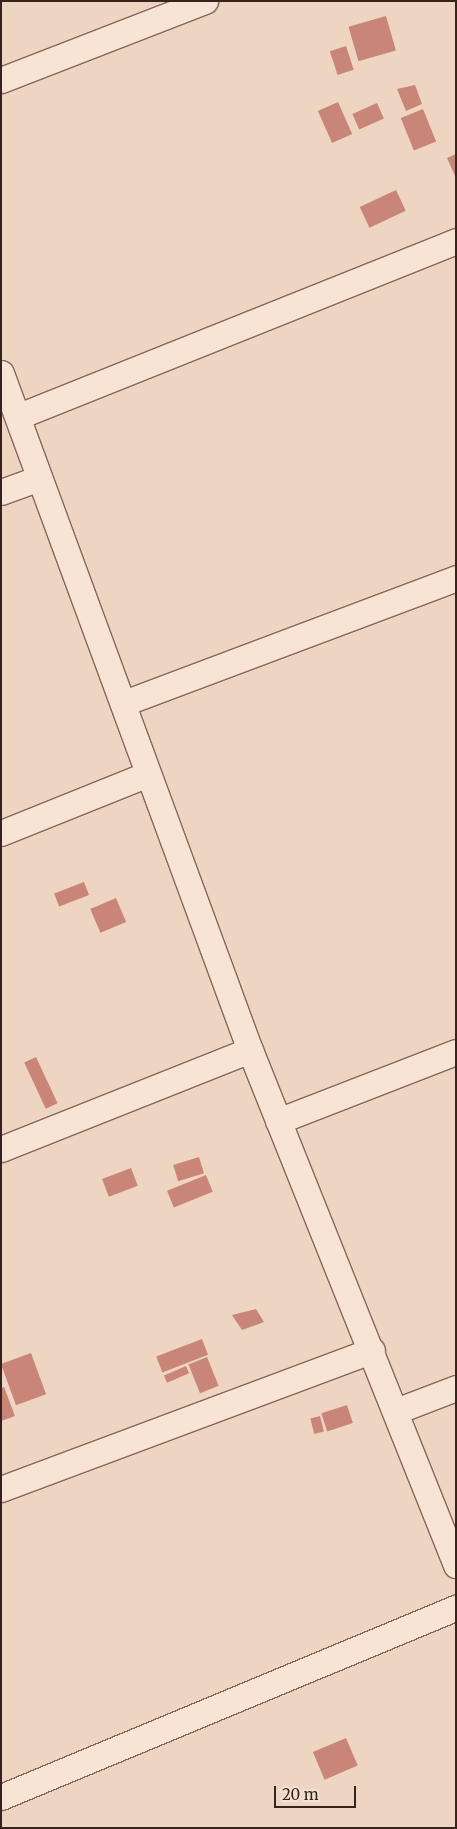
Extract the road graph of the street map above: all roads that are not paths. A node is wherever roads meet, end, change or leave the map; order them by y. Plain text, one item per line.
1 (206, 1) edge
2 (1, 80) edge
3 (456, 241) edge
4 (1, 373) edge
5 (19, 416) junction
6 (37, 479) junction
7 (1, 492) edge
8 (456, 578) edge
9 (124, 703) junction
10 (148, 774) junction
11 (1, 833) edge
12 (250, 1050) junction
13 (456, 1052) edge
14 (278, 1121) junction
15 (1, 1149) edge
16 (372, 1350) junction
17 (456, 1388) edge
18 (396, 1411) junction
19 (1, 1489) edge
20 (456, 1564) edge
21 (456, 1608) edge
22 (1, 1797) edge

1 - 2 street
3 - 5 street
4 - 5 street
5 - 6 street
6 - 7 street
6 - 9 street
8 - 9 street
9 - 10 street
10 - 11 street
10 - 12 street
12 - 14 street
12 - 15 street
13 - 14 street
14 - 16 street
16 - 18 street
16 - 19 street
17 - 18 street
18 - 20 street
21 - 22 street

